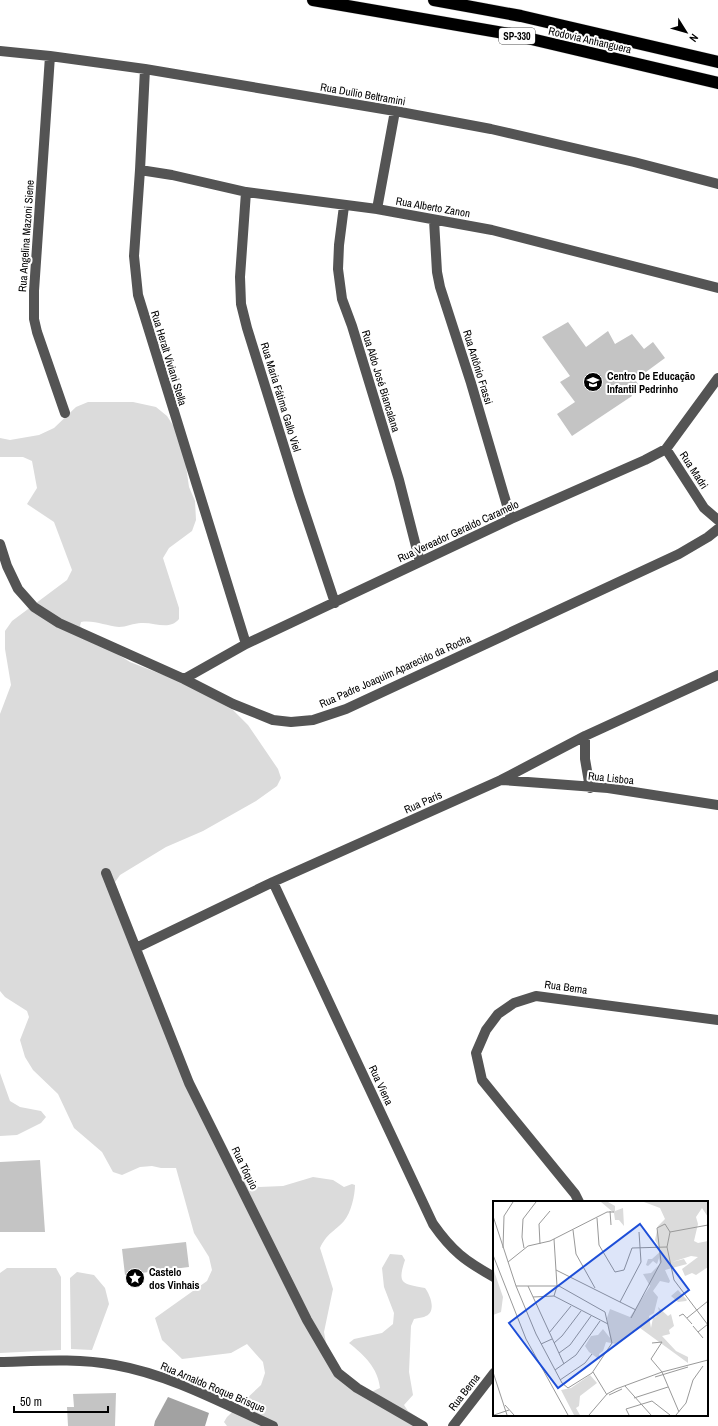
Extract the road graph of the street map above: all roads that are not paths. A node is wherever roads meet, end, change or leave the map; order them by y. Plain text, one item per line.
1 (313, 0) edge
2 (434, 0) edge
3 (0, 51) edge
4 (50, 56) junction
5 (718, 62) edge
6 (145, 69) junction
7 (718, 83) edge
8 (396, 111) junction
9 (140, 170) junction
10 (718, 184) edge
11 (246, 192) junction
12 (344, 206) junction
13 (377, 209) junction
14 (434, 220) junction
15 (718, 288) edge
16 (718, 378) edge
17 (65, 413) dead end
18 (666, 449) junction
19 (511, 519) junction
20 (718, 520) edge
21 (718, 529) edge
22 (0, 544) edge
23 (420, 562) junction
24 (335, 603) junction
25 (246, 644) junction
26 (718, 675) edge
27 (184, 679) junction
28 (585, 736) junction
29 (501, 780) junction
30 (590, 788) junction
31 (718, 805) edge
32 (106, 874) dead end
33 (273, 882) junction
34 (136, 948) junction
35 (718, 1020) edge
36 (578, 1201) edge
37 (493, 1276) edge
38 (0, 1362) edge
39 (493, 1374) edge
40 (273, 1426) edge
41 (423, 1426) edge
42 (453, 1426) edge

1 - 7 highway, Rodovia Anhanguera / SP-330
2 - 5 highway, Rodovia Anhanguera / SP-330
3 - 4 street, Rua Duílio Beltramini
4 - 6 street, Rua Duílio Beltramini
4 - 17 street, Rua Angelina Mazoni Siene
6 - 8 street, Rua Duílio Beltramini
6 - 9 street, Rua Heralt Viviani Stella
8 - 10 street, Rua Duílio Beltramini
8 - 13 street
9 - 11 street, Rua Alberto Zanon
9 - 25 street, Rua Heralt Viviani Stella
11 - 12 street, Rua Alberto Zanon
11 - 24 street, Rua Maria Fátima Gallo Viel
12 - 13 street, Rua Alberto Zanon
12 - 23 street, Rua Aldo José Biancalana
13 - 14 street, Rua Alberto Zanon
14 - 15 street, Rua Alberto Zanon
14 - 19 street, Rua Antônio Frassi
16 - 18 street, Rua Vereador Geraldo Caramelo
18 - 19 street, Rua Vereador Geraldo Caramelo
18 - 20 street, Rua Madri
19 - 23 street, Rua Vereador Geraldo Caramelo
21 - 27 street, Rua Padre Joaquim Aparecido da Rocha
22 - 27 street, Rua Padre Joaquim Aparecido da Rocha
23 - 24 street, Rua Vereador Geraldo Caramelo
24 - 25 street, Rua Vereador Geraldo Caramelo
25 - 27 street, Rua Vereador Geraldo Caramelo
26 - 28 street, Rua Paris
28 - 29 street, Rua Paris
28 - 30 street
29 - 30 street, Rua Lisboa
29 - 33 street, Rua Paris
30 - 31 street, Rua Lisboa
32 - 34 street, Rua Tóquio
33 - 34 street, Rua Paris
33 - 37 street, Rua Viena
34 - 41 street, Rua Tóquio
35 - 36 street, Rua Berna
38 - 40 street, Rua Arnaldo Roque Brisque
39 - 42 street, Rua Berna

